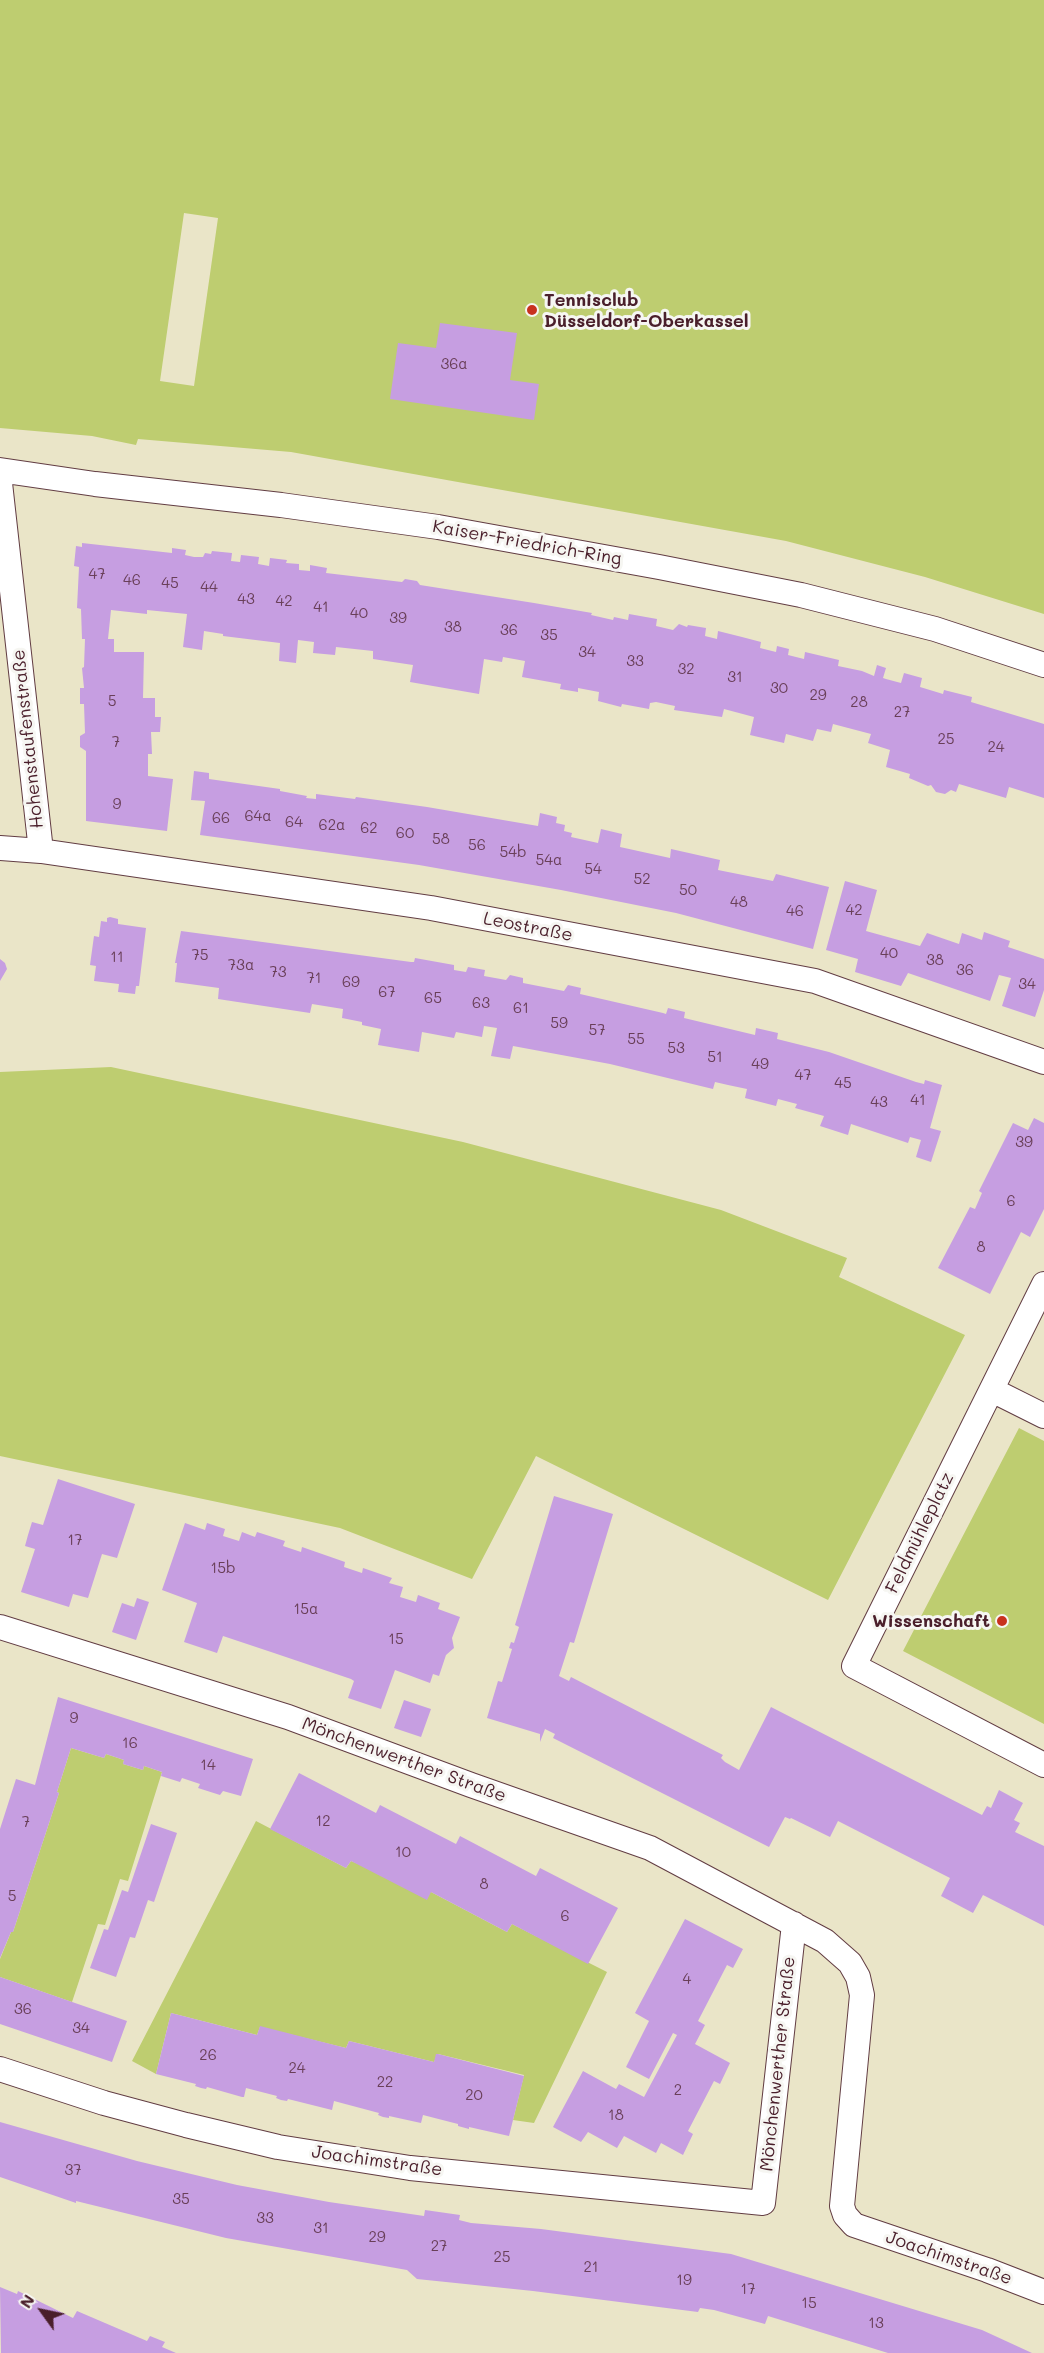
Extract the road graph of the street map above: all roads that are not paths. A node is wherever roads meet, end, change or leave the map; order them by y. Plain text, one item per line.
1 (0, 470) edge
2 (0, 483) edge
3 (1044, 665) edge
4 (0, 848) edge
5 (41, 851) junction
6 (1044, 1062) edge
7 (1044, 1284) edge
8 (992, 1390) junction
9 (1044, 1416) edge
10 (0, 1628) edge
11 (1044, 1764) edge
12 (794, 1924) junction
13 (0, 2069) edge
14 (763, 2203) joint
15 (854, 2225) joint
16 (1044, 2292) edge

1 - 3 street, Kaiser-Friedrich-Ring
2 - 5 street, Hohenstaufenstraße
4 - 5 street, Leostraße
5 - 6 street, Leostraße
7 - 8 street
8 - 9 street
8 - 11 street, Feldmühleplatz
10 - 12 street, Mönchenwerther Straße
12 - 14 street, Mönchenwerther Straße
12 - 15 street, Mönchenwerther Straße
13 - 14 street, Joachimstraße
15 - 16 street, Joachimstraße

